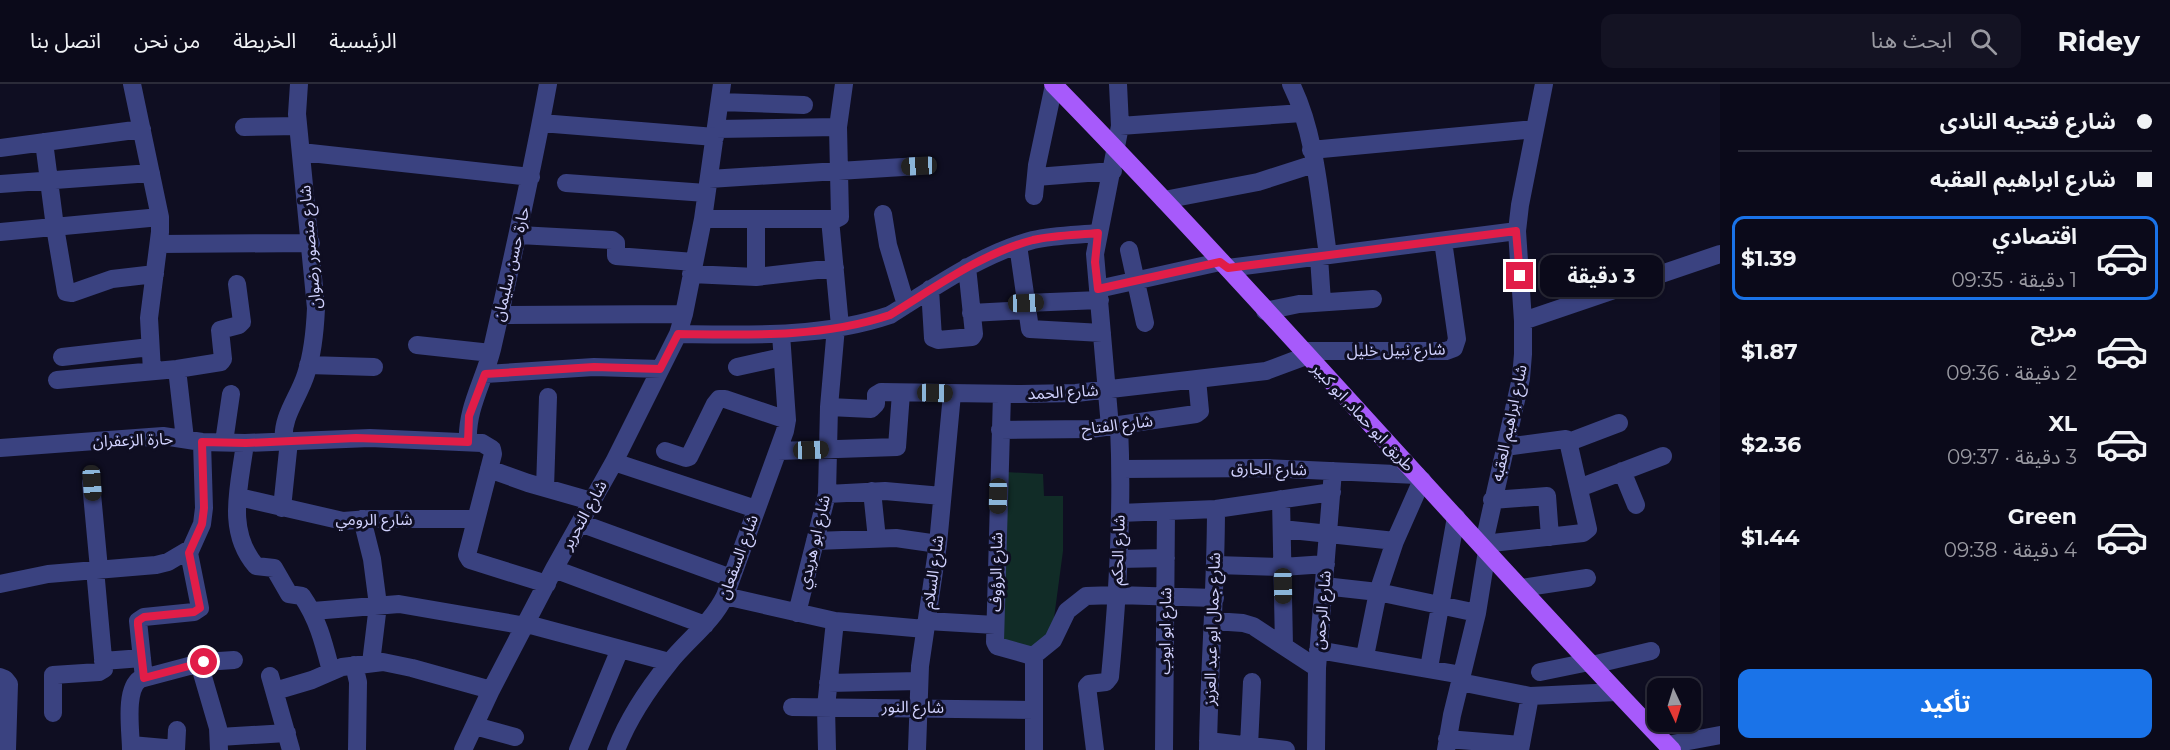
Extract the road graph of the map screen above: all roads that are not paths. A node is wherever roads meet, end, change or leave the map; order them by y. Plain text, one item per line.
1 (132, 84) edge
2 (299, 84) edge
3 (548, 84) edge
4 (844, 84) edge
5 (1053, 84) edge
6 (1118, 84) edge
7 (1545, 84) edge
8 (1297, 85) edge
9 (721, 93) edge
10 (804, 105) dead end
11 (1302, 113) junction
12 (541, 123) junction
13 (298, 126) junction
14 (1120, 126) junction
15 (244, 127) dead end
16 (838, 127) junction
17 (141, 129) junction
18 (1535, 129) junction
19 (715, 133) junction
20 (44, 142) junction
21 (0, 148) edge
22 (1117, 150) junction
23 (301, 152) junction
24 (1313, 157) junction
25 (919, 166) dead end
26 (838, 171) junction
27 (1113, 171) junction
28 (150, 173) junction
29 (531, 177) junction
30 (1036, 177) junction
31 (49, 181) junction
32 (566, 183) dead end
33 (0, 184) edge
34 (707, 186) junction
35 (1034, 196) dead end
36 (1164, 200) junction
37 (884, 214) dead end
38 (835, 216) junction
39 (160, 217) junction
40 (703, 219) junction
41 (756, 219) junction
42 (54, 226) junction
43 (1516, 231) junction
44 (0, 232) edge
45 (1098, 233) junction
46 (519, 235) junction
47 (1443, 241) junction
48 (311, 243) junction
49 (159, 244) junction
50 (1018, 245) junction
51 (1129, 250) dead end
52 (1720, 254) edge
53 (1324, 256) junction
54 (1224, 265) junction
55 (967, 267) junction
56 (693, 268) junction
57 (835, 268) junction
58 (155, 274) junction
59 (756, 277) junction
60 (1136, 281) junction
61 (237, 284) dead end
62 (930, 289) junction
63 (1099, 294) junction
64 (1373, 299) dead end
65 (1322, 302) junction
66 (906, 305) junction
67 (1027, 306) junction
68 (1265, 311) junction
69 (972, 313) junction
70 (684, 314) junction
71 (500, 315) junction
72 (1523, 321) junction
73 (1144, 323) dead end
74 (838, 327) junction
75 (1102, 333) junction
76 (678, 334) junction
77 (781, 334) junction
78 (417, 345) dead end
79 (150, 346) junction
80 (491, 353) junction
81 (1304, 353) junction
82 (62, 357) dead end
83 (782, 357) junction
84 (308, 365) junction
85 (374, 367) dead end
86 (737, 367) dead end
87 (177, 369) junction
88 (660, 369) junction
89 (152, 370) junction
90 (485, 374) junction
91 (1197, 379) junction
92 (57, 380) dead end
93 (1107, 390) junction
94 (901, 393) junction
95 (231, 394) dead end
96 (952, 394) junction
97 (1002, 394) junction
98 (548, 398) dead end
99 (829, 407) junction
100 (787, 420) junction
101 (1619, 423) dead end
102 (1114, 427) junction
103 (1000, 430) junction
104 (194, 441) junction
105 (286, 441) junction
106 (224, 442) junction
107 (1569, 442) junction
108 (246, 443) junction
109 (475, 443) junction
110 (1505, 447) junction
111 (0, 448) edge
112 (665, 450) dead end
113 (828, 450) junction
114 (778, 451) junction
115 (1663, 456) dead end
116 (614, 462) junction
117 (489, 469) junction
118 (1121, 469) junction
119 (1333, 471) junction
120 (1622, 471) junction
121 (1420, 477) junction
122 (92, 483) dead end
123 (545, 488) junction
124 (1579, 488) junction
125 (872, 491) junction
126 (1332, 492) junction
127 (826, 494) junction
128 (942, 496) junction
129 (239, 497) junction
130 (1281, 499) junction
131 (1492, 500) junction
132 (591, 501) junction
133 (1636, 505) dead end
134 (282, 508) junction
135 (756, 509) junction
136 (1216, 509) junction
137 (1166, 512) junction
138 (1120, 513) junction
139 (1456, 517) junction
140 (362, 519) junction
141 (476, 519) junction
142 (580, 524) junction
143 (1282, 529) junction
144 (1328, 534) junction
145 (1550, 537) junction
146 (877, 538) junction
147 (815, 541) junction
148 (1395, 541) junction
149 (938, 544) junction
150 (1484, 547) junction
151 (190, 549) junction
152 (1166, 558) junction
153 (1119, 559) junction
154 (1326, 564) junction
155 (1216, 565) junction
156 (1282, 567) junction
157 (97, 569) junction
158 (550, 577) junction
159 (1587, 578) dead end
160 (0, 585) edge
161 (1324, 586) junction
162 (728, 587) junction
163 (1521, 588) junction
164 (1377, 592) junction
165 (1116, 595) junction
166 (1166, 597) junction
167 (1215, 598) junction
168 (1441, 604) junction
169 (378, 605) junction
170 (313, 611) junction
171 (797, 613) junction
172 (1476, 613) junction
173 (835, 621) junction
174 (1214, 621) junction
175 (526, 625) junction
176 (705, 625) junction
177 (926, 625) junction
178 (995, 634) junction
179 (1284, 646) junction
180 (620, 649) junction
181 (1318, 650) junction
182 (1651, 651) dead end
183 (1032, 657) junction
184 (1365, 657) junction
185 (142, 658) junction
186 (234, 660) dead end
187 (103, 661) junction
188 (669, 662) junction
189 (199, 663) junction
190 (1590, 663) junction
191 (363, 664) junction
192 (1317, 668) junction
193 (1429, 668) junction
194 (331, 671) junction
195 (1540, 672) dead end
196 (0, 677) edge
197 (144, 678) junction
198 (1461, 679) junction
199 (919, 681) junction
200 (1252, 682) dead end
201 (828, 683) junction
202 (491, 690) junction
203 (1617, 692) junction
204 (1530, 696) junction
205 (792, 707) dead end
206 (826, 707) junction
207 (918, 707) junction
208 (1034, 710) junction
209 (53, 713) dead end
210 (475, 726) junction
211 (177, 730) dead end
212 (1720, 735) edge
213 (515, 737) dead end
214 (289, 742) edge
215 (219, 744) edge
216 (1208, 745) edge
217 (1446, 745) edge
218 (1249, 746) junction
219 (131, 747) edge
220 (1669, 747) edge
221 (1521, 748) edge
222 (176, 749) edge
223 (7, 750) edge
224 (357, 750) edge
225 (463, 750) edge
226 (578, 750) edge
227 (616, 750) edge
228 (827, 750) edge
229 (917, 750) edge
230 (1034, 750) edge
231 (1095, 750) edge
232 (1164, 750) edge
233 (1286, 750) edge
234 (1316, 750) edge

1 - 17 street
2 - 13 street, شارع منصور رضوان
3 - 12 street, حارة حسن سليمان
4 - 16 street, شارع ابو هريدي
5 - 22 main road, طريق ابو حماد, ابو كبير
5 - 30 street
6 - 14 street, شارع الحكم
7 - 18 street, شارع ابراهيم العقبه
8 - 11 street
9 - 10 street
9 - 19 street, شارع التحرير
11 - 14 street
11 - 24 street
12 - 19 street
12 - 29 street, حارة حسن سليمان
13 - 15 street
13 - 23 street, شارع منصور رضوان
14 - 22 street, شارع الحكم
16 - 19 street
16 - 26 street, شارع ابو هريدي
17 - 20 street
17 - 28 street
18 - 24 street
18 - 43 street, شارع ابراهيم العقبه
19 - 34 street, شارع التحرير
20 - 21 street
20 - 31 street
22 - 27 street, شارع الحكم
22 - 36 main road, طريق ابو حماد, ابو كبير
23 - 29 street
23 - 48 street, شارع منصور رضوان
24 - 36 street
24 - 53 street
25 - 26 street
26 - 34 street
26 - 38 street, شارع ابو هريدي
27 - 30 street
27 - 45 street, شارع الحكم
28 - 31 street
28 - 39 street
29 - 46 street, حارة حسن سليمان
30 - 35 street
31 - 33 street
31 - 42 street
32 - 34 street
34 - 40 street, شارع التحرير
36 - 54 main road, طريق ابو حماد, ابو كبير
37 - 66 street
38 - 41 street
38 - 57 street, شارع ابو هريدي
39 - 42 street
39 - 49 street
40 - 41 street
40 - 56 street, شارع التحرير
41 - 59 street
42 - 44 street
42 - 58 street
43 - 47 street
43 - 72 street, شارع ابراهيم العقبه
45 - 50 street
45 - 63 street, شارع الحكم
46 - 56 street
46 - 71 street, حارة حسن سليمان
47 - 53 street
47 - 81 street, شارع نبيل خليل
48 - 49 street
48 - 84 street, شارع منصور رضوان
49 - 58 street
50 - 55 street
50 - 67 street
51 - 60 street
52 - 72 street
53 - 54 street
53 - 65 street
54 - 60 street
54 - 68 main road, طريق ابو حماد, ابو كبير
55 - 62 street
55 - 69 street
56 - 59 street
56 - 70 street, شارع التحرير
57 - 59 street
57 - 74 street, شارع ابو هريدي
58 - 79 street
60 - 63 street
60 - 73 street
61 - 87 street
62 - 66 street
62 - 69 street
63 - 67 street
63 - 75 street, شارع الحكم
64 - 65 street
65 - 68 street
66 - 74 street
67 - 69 street
67 - 75 street
68 - 81 main road, طريق ابو حماد, ابو كبير
70 - 71 street
70 - 76 street, شارع التحرير
71 - 80 street, حارة حسن سليمان
72 - 110 street, شارع ابراهيم العقبه
74 - 77 street
74 - 99 street, شارع ابو هريدي
75 - 93 street, شارع الحكم
76 - 77 street
76 - 88 street, شارع التحرير
77 - 83 street, شارع السقعان
78 - 80 street
79 - 82 street
79 - 89 street
80 - 90 street, حارة حسن سليمان
81 - 91 street, شارع الحمد
81 - 121 main road, طريق ابو حماد, ابو كبير
83 - 86 street
83 - 100 street, شارع السقعان
84 - 85 street
84 - 105 street, شارع منصور رضوان
87 - 89 street
87 - 104 street
88 - 90 street
88 - 116 street, شارع التحرير
89 - 92 street
90 - 109 street, حارة حسن سليمان
91 - 93 street, شارع الحمد
91 - 102 street, شارع الفتاح
93 - 97 street, شارع الحمد
93 - 102 street, شارع الحكم
94 - 96 street, شارع الحمد
94 - 99 street, شارع الحمد
94 - 113 street
95 - 106 street
96 - 97 street, شارع الحمد
96 - 128 street, شارع السلام
97 - 103 street, شارع الرؤوف
98 - 123 street
99 - 113 street, شارع ابو هريدي
100 - 112 street
100 - 114 street, شارع السقعان
101 - 107 street
102 - 103 street, شارع الفتاح
102 - 118 street, شارع الحكم
103 - 178 street, شارع الرؤوف
104 - 106 street, حارة الزعفران
104 - 111 street, حارة الزعفران
104 - 151 street
105 - 108 street, حارة الزعفران
105 - 109 street, حارة الزعفران
105 - 134 street, شارع منصور رضوان
106 - 108 street, حارة الزعفران
107 - 110 street
107 - 124 street
108 - 129 street
109 - 117 street
110 - 131 street, شارع ابراهيم العقبه
113 - 114 street
113 - 127 street, شارع ابو هريدي
114 - 135 street, شارع السقعان
115 - 120 street
116 - 132 street, شارع التحرير
116 - 135 street
117 - 123 street
117 - 141 street
118 - 119 street, شارع الحارق
118 - 138 street, شارع الحكم
119 - 121 street, شارع الحارق
119 - 126 street, شارع الرحمن
120 - 124 street
120 - 133 street
121 - 139 main road, طريق ابو حماد, ابو كبير
121 - 148 street
122 - 157 street
123 - 132 street
124 - 145 street
125 - 127 street
125 - 128 street
125 - 146 street
126 - 130 street
126 - 144 street, شارع الرحمن
127 - 147 street, شارع ابو هريدي
128 - 149 street, شارع السلام
129 - 134 street, شارع الرومي
129 - 170 street
130 - 136 street
130 - 143 street
131 - 145 street
131 - 150 street, شارع ابراهيم العقبه
132 - 142 street, شارع التحرير
134 - 140 street, شارع الرومي
135 - 162 street, شارع السقعان
136 - 137 street
136 - 155 street, شارع جمال ابو عبد العزيز
137 - 138 street
137 - 152 street, شارع ابو ايوب
138 - 153 street, شارع الحكم
139 - 150 main road, طريق ابو حماد, ابو كبير
139 - 168 street
140 - 141 street, شارع الرومي
140 - 169 street
141 - 158 street
142 - 158 street, شارع التحرير
142 - 162 street
143 - 144 street
143 - 156 street
144 - 148 street
144 - 154 street, شارع الرحمن
145 - 150 street
146 - 147 street
146 - 149 street
147 - 171 street, شارع ابو هريدي
148 - 164 street
149 - 177 street, شارع السلام
150 - 163 main road, طريق ابو حماد, ابو كبير
150 - 172 street, شارع ابراهيم العقبه
151 - 157 street
151 - 185 street
152 - 153 street
152 - 166 street, شارع ابو ايوب
153 - 165 street, شارع الحكم
154 - 156 street
154 - 161 street, شارع الرحمن
155 - 156 street
155 - 167 street, شارع جمال ابو عبد العزيز
156 - 179 street
157 - 160 street
157 - 187 street
158 - 175 street, شارع التحرير
158 - 176 street
159 - 163 street
161 - 164 street
161 - 181 street, شارع الرحمن
162 - 171 street
162 - 176 street, شارع السقعان
163 - 190 main road, طريق ابو حماد, ابو كبير
164 - 168 street
164 - 184 street
165 - 166 street
165 - 183 street
165 - 231 street, شارع الحكم
166 - 167 street
166 - 232 street, شارع ابو ايوب
167 - 174 street, شارع جمال ابو عبد العزيز
168 - 172 street
168 - 193 street
169 - 170 street
169 - 175 street
169 - 191 street
170 - 194 street
171 - 173 street
172 - 198 street, شارع ابراهيم العقبه
173 - 177 street
173 - 201 street
174 - 179 street
174 - 216 street, شارع جمال ابو عبد العزيز
175 - 180 street
175 - 202 street, شارع التحرير
176 - 188 street, شارع السقعان
177 - 178 street
177 - 199 street, شارع السلام
178 - 183 street
179 - 192 street
180 - 188 street
180 - 226 street
181 - 184 street
181 - 192 street, شارع الرحمن
182 - 190 street
183 - 208 street
184 - 193 street
185 - 187 street
185 - 197 street
186 - 189 street
187 - 209 street
188 - 227 street, شارع السقعان
189 - 197 street
189 - 215 street
190 - 195 street
190 - 203 main road, طريق ابو حماد, ابو كبير
191 - 194 street
191 - 202 street
191 - 224 street
192 - 234 street, شارع الرحمن
193 - 198 street
194 - 214 street
196 - 223 street
197 - 219 street
198 - 204 street
198 - 217 street, شارع ابراهيم العقبه
199 - 201 street
199 - 207 street, شارع السلام
200 - 218 street
201 - 206 street
202 - 210 street, شارع التحرير
203 - 204 street
203 - 220 main road, طريق ابو حماد, ابو كبير
204 - 221 street
205 - 206 street, شارع النور
206 - 207 street, شارع النور
206 - 228 street
207 - 208 street, شارع النور
207 - 229 street, شارع السلام
208 - 230 street
210 - 213 street
210 - 225 street, شارع التحرير
211 - 222 street
212 - 220 street
214 - 215 street
216 - 218 street
217 - 221 street
218 - 233 street
219 - 222 street

